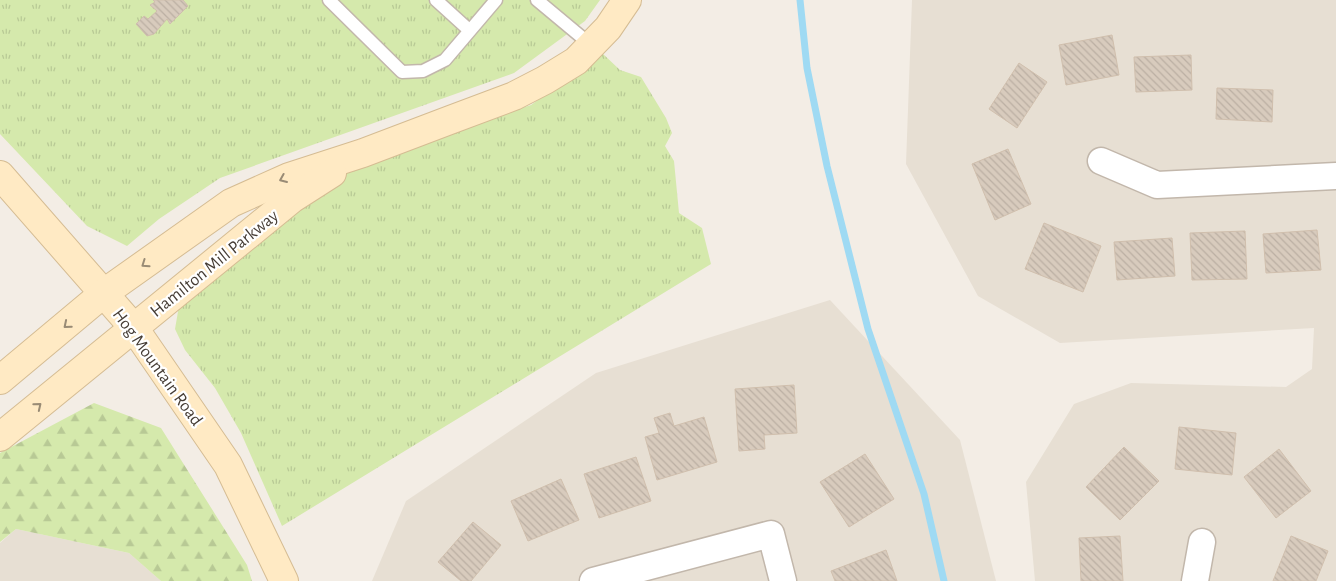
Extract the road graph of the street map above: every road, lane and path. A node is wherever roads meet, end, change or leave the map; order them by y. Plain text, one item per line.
1 (329, 0) edge
2 (436, 0) edge
3 (496, 0) edge
4 (627, 0) edge
5 (541, 1) edge
6 (469, 30) junction
7 (591, 45) junction
8 (363, 153) junction
9 (1101, 161) dead end
10 (0, 175) edge
11 (1336, 176) edge
12 (104, 293) junction
13 (134, 328) junction
14 (0, 380) edge
15 (0, 437) edge
16 (1202, 542) dead end
17 (284, 581) edge
18 (594, 581) edge
19 (783, 581) edge
20 (1195, 581) edge

1 - 6 lane
2 - 6 lane
3 - 6 lane
4 - 7 street, Hamilton Mill Parkway
5 - 7 lane
7 - 8 street, Hamilton Mill Parkway
8 -> 12 street, Hamilton Mill Parkway
8 - 13 street, Hamilton Mill Parkway
9 - 11 street
10 - 12 street, Hog Mountain Road
12 - 13 street, Hog Mountain Road
12 -> 14 street, Hamilton Mill Parkway
15 -> 13 street, Hamilton Mill Parkway
13 - 17 street, Hog Mountain Road
16 - 20 street
18 - 19 street

